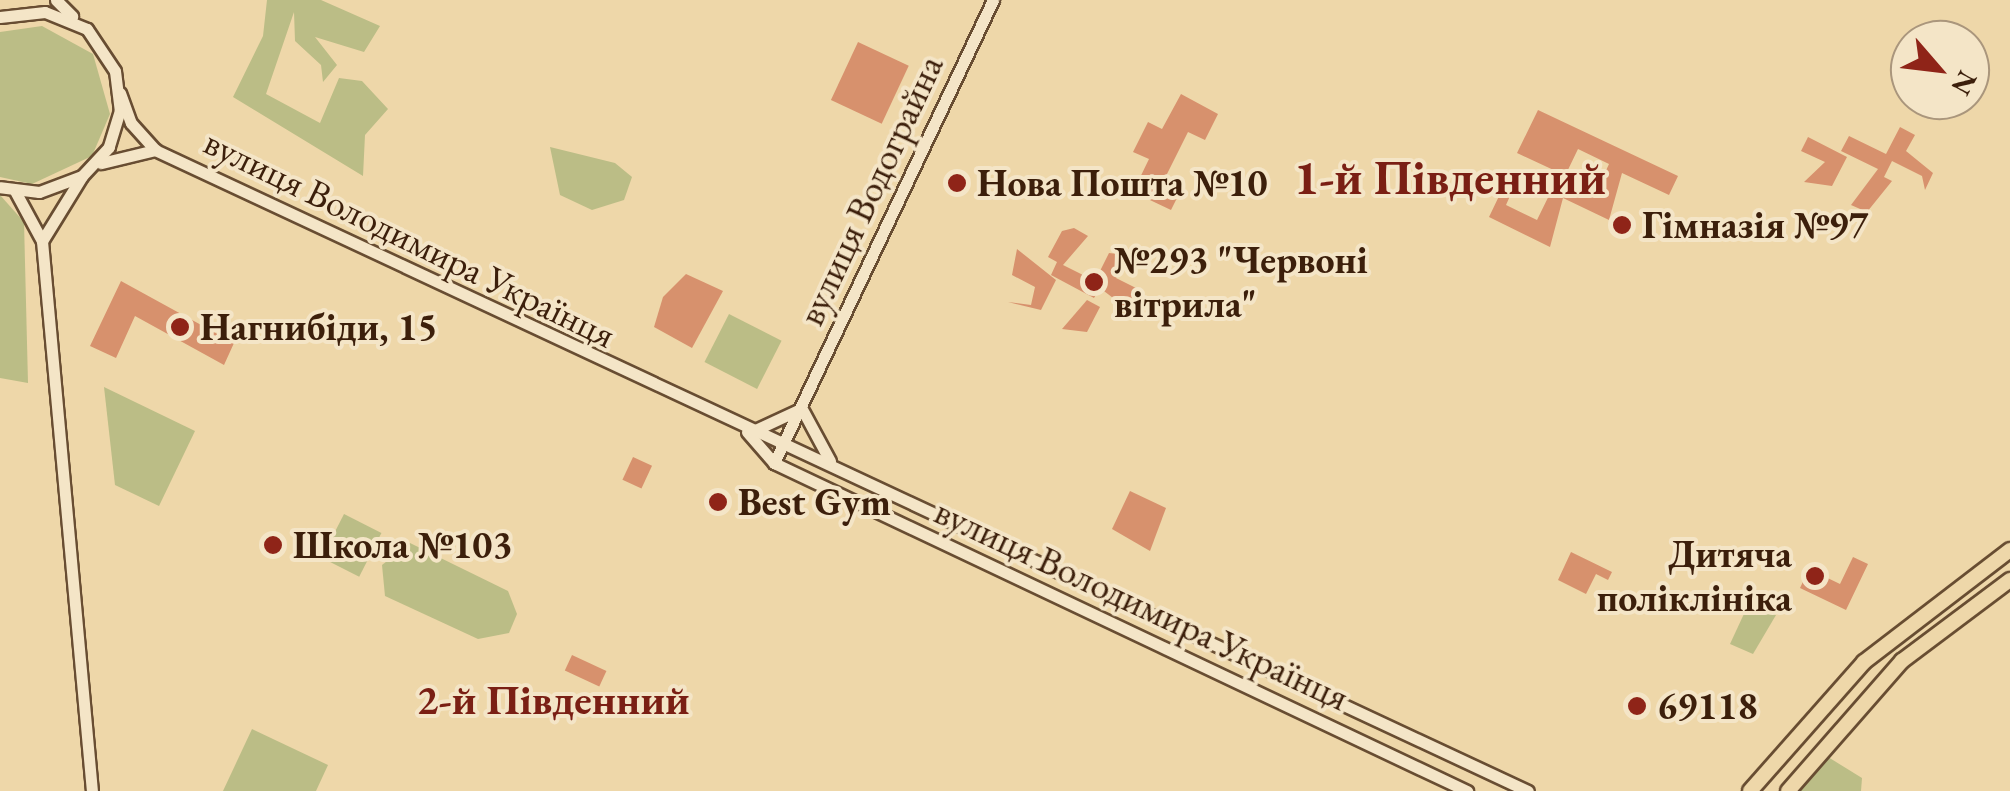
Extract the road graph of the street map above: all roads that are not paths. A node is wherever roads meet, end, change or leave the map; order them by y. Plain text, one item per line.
1 (14, 0) edge
2 (56, 0) edge
3 (993, 0) edge
4 (0, 15) edge
5 (79, 22) junction
6 (120, 93) junction
7 (156, 150) junction
8 (82, 176) junction
9 (0, 187) edge
10 (15, 192) junction
11 (42, 240) junction
12 (802, 406) junction
13 (747, 432) junction
14 (784, 442) junction
15 (774, 463) junction
16 (833, 464) junction
17 (2010, 550) edge
18 (2010, 580) edge
19 (92, 791) edge
20 (1467, 791) edge
21 (1528, 791) edge
22 (1750, 791) edge
23 (1788, 791) edge

1 - 4 street
2 - 5 street, вулиця Володимира Українця
3 - 12 street, вулиця Водограйна
4 - 5 street
5 - 6 street, вулиця Володимира Українця
6 - 7 street, вулиця Володимира Українця
6 - 8 street
7 - 8 street, вулиця Володимира Українця
7 - 13 street, вулиця Володимира Українця
8 - 10 street, вулиця Володимира Українця
8 - 11 street
9 - 10 street
10 - 11 street
11 - 19 street
12 - 13 street
12 - 14 street, вулиця Водограйна
12 - 16 street
13 - 14 street, вулиця Володимира Українця
13 - 15 street, вулиця Володимира Українця
14 - 15 street, вулиця Водограйна
14 - 16 street, вулиця Володимира Українця
15 - 20 street, вулиця Володимира Українця
16 - 21 street, вулиця Володимира Українця
17 - 22 main road
18 - 23 main road

